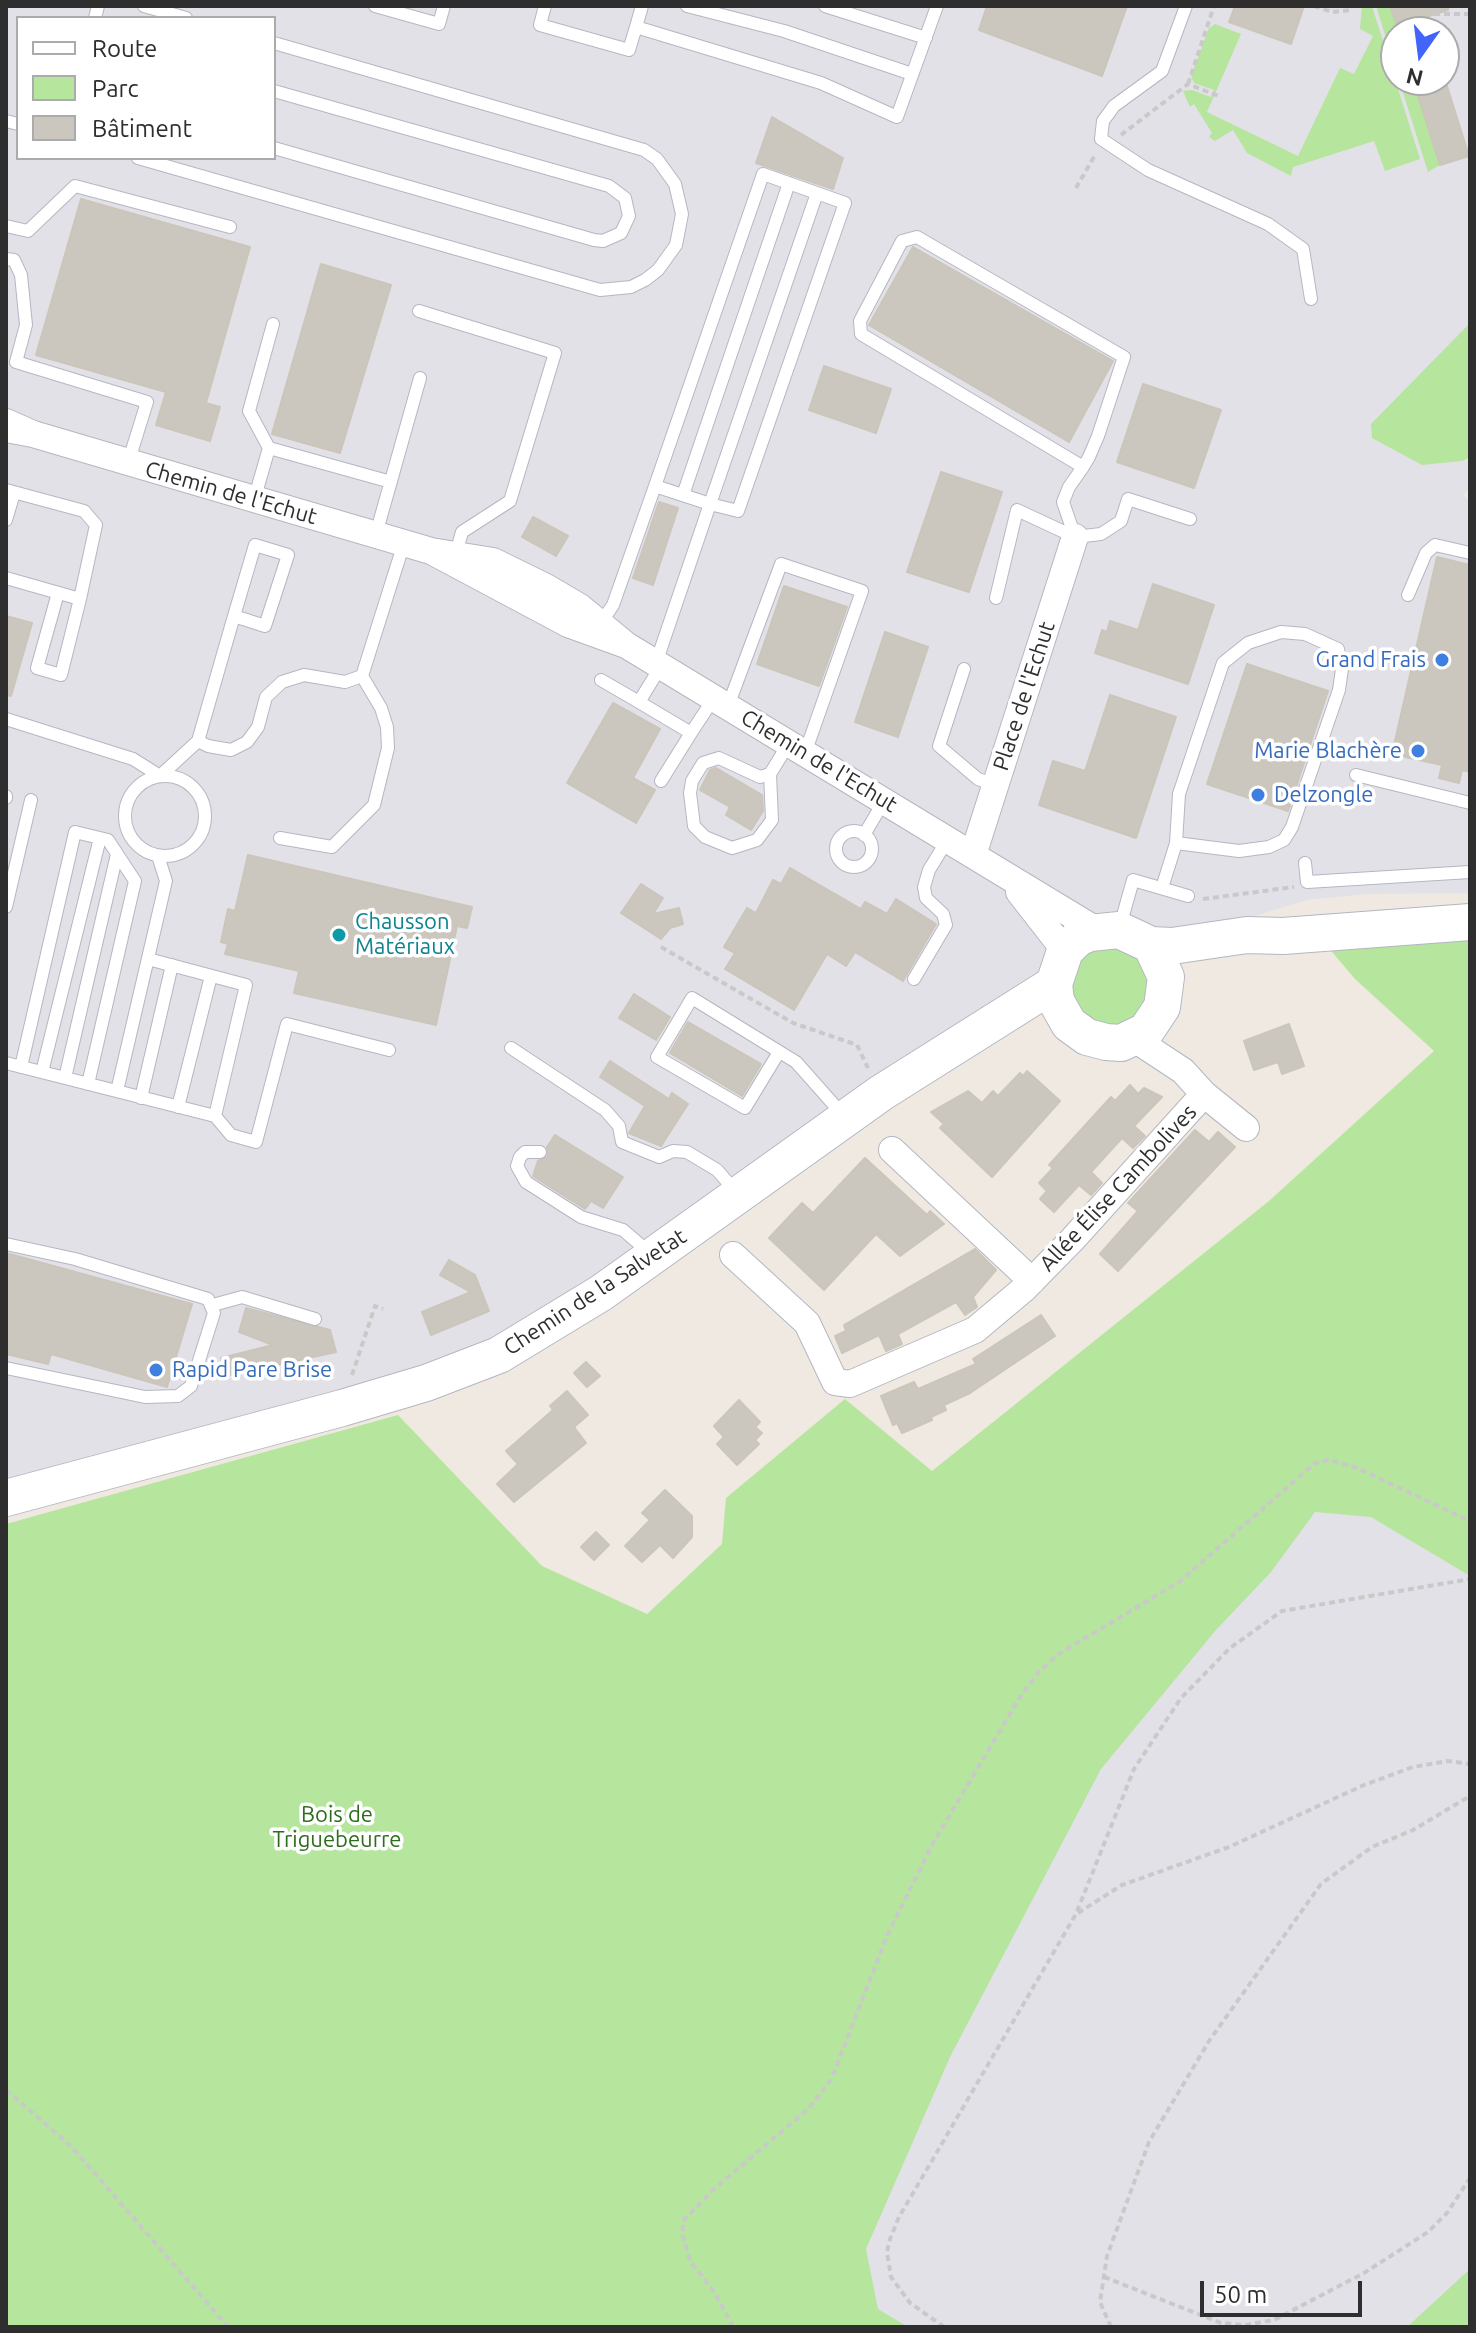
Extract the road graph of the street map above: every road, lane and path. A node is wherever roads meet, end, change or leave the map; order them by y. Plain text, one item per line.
1 (144, 6) edge
2 (375, 6) edge
3 (444, 6) edge
4 (545, 6) edge
5 (642, 6) edge
6 (687, 6) edge
7 (825, 6) edge
8 (937, 6) edge
9 (1186, 6) edge
10 (1214, 6) edge
11 (1314, 6) edge
12 (1352, 10) dead end
13 (1434, 14) dead end
14 (179, 16) edge
15 (1470, 20) edge
16 (636, 27) junction
17 (926, 38) junction
18 (276, 44) edge
19 (912, 74) junction
20 (1188, 84) junction
21 (276, 92) edge
22 (1221, 97) dead end
23 (1107, 146) junction
24 (276, 149) edge
25 (156, 160) edge
26 (789, 183) junction
27 (1076, 188) dead end
28 (817, 193) junction
29 (6, 226) edge
30 (230, 227) dead end
31 (6, 259) edge
32 (1311, 299) dead end
33 (419, 311) dead end
34 (273, 324) dead end
35 (420, 378) dead end
36 (6, 422) edge
37 (6, 429) edge
38 (33, 434) junction
39 (269, 448) junction
40 (128, 463) junction
41 (1083, 467) junction
42 (391, 482) junction
43 (655, 486) junction
44 (10, 492) edge
45 (683, 495) junction
46 (254, 500) junction
47 (710, 504) junction
48 (1190, 519) dead end
49 (6, 520) edge
50 (376, 534) junction
51 (1075, 537) junction
52 (404, 543) junction
53 (443, 552) junction
54 (1470, 553) edge
55 (6, 578) edge
56 (58, 593) junction
57 (1408, 595) dead end
58 (996, 598) dead end
59 (80, 599) junction
60 (234, 616) junction
61 (600, 624) junction
62 (626, 645) junction
63 (658, 664) junction
64 (964, 669) dead end
65 (362, 676) junction
66 (601, 680) dead end
67 (639, 702) junction
68 (721, 702) junction
69 (6, 719) edge
70 (691, 733) junction
71 (198, 741) junction
72 (797, 748) junction
73 (770, 774) junction
74 (1356, 775) dead end
75 (160, 776) junction
76 (661, 781) dead end
77 (995, 785) junction
78 (31, 800) dead end
79 (884, 801) junction
80 (1470, 803) edge
81 (864, 835) dead end
82 (100, 838) junction
83 (280, 838) dead end
84 (948, 839) junction
85 (1176, 843) junction
86 (117, 854) junction
87 (973, 855) junction
88 (158, 856) junction
89 (1305, 863) dead end
90 (1470, 872) edge
91 (1010, 880) junction
92 (1307, 882) junction
93 (1162, 888) junction
94 (1188, 896) joint
95 (6, 907) edge
96 (1470, 922) edge
97 (1123, 936) junction
98 (1283, 936) junction
99 (661, 947) dead end
100 (1065, 951) junction
101 (148, 959) junction
102 (172, 965) junction
103 (211, 976) junction
104 (914, 979) dead end
105 (1054, 984) junction
106 (1152, 1016) junction
107 (1069, 1024) junction
108 (954, 1045) junction
109 (511, 1048) dead end
110 (389, 1050) dead end
111 (779, 1052) junction
112 (6, 1063) edge
113 (21, 1067) junction
114 (42, 1072) junction
115 (65, 1078) junction
116 (88, 1084) junction
117 (117, 1091) junction
118 (881, 1093) junction
119 (1204, 1094) junction
120 (141, 1098) junction
121 (178, 1107) junction
122 (215, 1116) junction
123 (846, 1118) junction
124 (1246, 1128) dead end
125 (892, 1150) dead end
126 (540, 1152) dead end
127 (739, 1195) junction
128 (6, 1244) edge
129 (733, 1255) dead end
130 (654, 1256) junction
131 (1032, 1281) junction
132 (213, 1305) junction
133 (383, 1309) dead end
134 (315, 1319) dead end
135 (6, 1368) edge
136 (342, 1408) junction
137 (6, 1498) edge
138 (1470, 1521) edge
139 (1470, 1579) edge
140 (1470, 1764) edge
141 (1470, 1796) edge
142 (1076, 1914) junction
143 (6, 2090) edge
144 (1470, 2178) edge
145 (1104, 2277) junction
146 (228, 2327) edge
147 (733, 2327) edge
148 (944, 2327) edge
149 (1111, 2327) edge

1 - 14 lane
2 - 3 lane
4 - 16 lane
5 - 16 lane
6 - 19 lane
7 - 17 lane
8 - 17 lane
9 - 23 lane
10 - 20 path
11 - 12 path
13 - 15 path
16 - 19 lane
17 - 19 lane
18 - 25 lane
20 - 22 path
20 - 23 path
21 - 24 lane
23 - 27 path
23 - 32 lane
26 - 28 lane
26 - 43 lane
26 - 45 lane
28 - 47 lane
28 - 47 lane
29 - 30 lane
31 - 40 lane
33 - 53 lane
34 - 39 lane
35 - 42 lane
36 - 38 street, Chemin de l'Echut
37 - 38 street, Chemin de l'Echut
38 - 40 street, Chemin de l'Echut
39 - 42 lane
39 - 46 lane
40 - 46 street, Chemin de l'Echut
41 - 41 lane
41 - 51 lane
42 - 50 lane
43 - 45 lane
43 - 61 lane
44 - 49 lane
44 - 59 lane
45 - 47 lane
46 - 50 street, Chemin de l'Echut
47 - 63 lane
48 - 51 lane
50 - 52 street, Chemin de l'Echut
51 - 58 lane
51 - 77 street, Place de l'Echut
52 - 53 street, Chemin de l'Echut
52 - 65 lane
53 - 61 street, Chemin de l'Echut
53 - 62 street, Chemin de l'Echut
54 - 57 lane
55 - 56 lane
56 - 59 lane
56 - 59 lane
60 - 60 lane
60 - 71 lane
61 - 62 street, Chemin de l'Echut
62 - 63 street, Chemin de l'Echut
63 - 67 lane
63 - 68 street, Chemin de l'Echut
64 - 77 lane
65 - 71 lane
65 - 83 lane
66 - 67 lane
67 - 70 lane
68 - 70 lane
68 - 72 street, Chemin de l'Echut
68 - 72 lane
69 - 75 lane
70 - 76 lane
71 - 75 lane
72 - 73 lane
72 - 79 street, Chemin de l'Echut
73 - 73 lane
74 - 80 lane
75 - 88 lane
75 - 88 lane
77 - 87 street, Place de l'Echut
78 - 95 lane
79 - 81 lane
79 - 84 street, Chemin de l'Echut
82 - 86 lane
82 - 113 lane
82 - 114 lane
84 - 87 street, Chemin de l'Echut
84 - 104 lane
85 - 85 lane
85 - 93 lane
86 - 115 lane
86 - 116 lane
87 - 91 street, Chemin de l'Echut
88 - 101 lane
89 - 92 lane
90 - 92 lane
91 - 97 street, Chemin de l'Echut
91 - 100 street, Chemin de l'Echut
92 - 94 path
93 - 94 lane
93 - 97 lane
96 - 98 main road
97 - 98 main road
97 - 100 main road
97 - 106 main road
98 - 106 main road
99 - 118 path
100 - 105 main road
101 - 102 lane
101 - 117 lane
102 - 103 lane
102 - 120 lane
103 - 121 lane
103 - 122 lane
105 - 107 main road
105 - 108 main road, Chemin de la Salvetat
106 - 107 main road
106 - 119 street, Allée Élise Cambolives
107 - 108 main road, Chemin de la Salvetat
108 - 118 main road, Chemin de la Salvetat
109 - 127 lane
110 - 122 lane
111 - 111 lane
111 - 123 lane
112 - 113 lane
113 - 114 lane
114 - 115 lane
115 - 116 lane
116 - 117 lane
117 - 120 lane
118 - 123 main road, Chemin de la Salvetat
119 - 124 street, Allée Élise Cambolives
119 - 131 street, Allée Élise Cambolives
120 - 121 lane
121 - 122 lane
123 - 127 main road, Chemin de la Salvetat
125 - 131 street, Allée Élise Cambolives
126 - 130 lane
127 - 130 main road, Chemin de la Salvetat
128 - 132 lane
129 - 131 street, Allée Élise Cambolives
130 - 136 main road, Chemin de la Salvetat
132 - 134 lane
132 - 135 lane
133 - 136 path
136 - 137 main road, Chemin de la Salvetat
138 - 147 path
139 - 142 path
140 - 142 path
141 - 145 path
142 - 148 path
143 - 146 path
144 - 145 path
145 - 149 path

